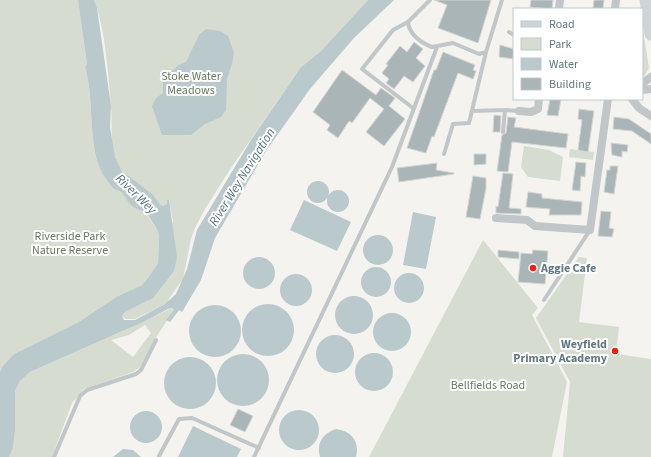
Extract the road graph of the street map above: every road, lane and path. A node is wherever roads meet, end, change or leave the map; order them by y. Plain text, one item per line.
1 (430, 0) edge
2 (502, 0) edge
3 (646, 0) edge
4 (408, 22) junction
5 (509, 32) dead end
6 (513, 34) edge
7 (651, 34) edge
8 (437, 47) junction
9 (486, 52) junction
10 (651, 77) edge
11 (643, 83) edge
12 (540, 100) edge
13 (608, 100) edge
14 (633, 100) edge
15 (413, 108) junction
16 (505, 110) junction
17 (472, 111) junction
18 (519, 111) joint
19 (651, 116) edge
20 (503, 132) dead end
21 (444, 154) dead end
22 (496, 218) dead end
23 (590, 230) junction
24 (544, 300) dead end
25 (156, 340) dead end
26 (259, 448) junction
27 (159, 456) edge
28 (54, 457) edge
29 (254, 457) edge

1 - 4 lane
2 - 9 lane
3 - 7 main road
4 - 8 lane
4 - 15 lane
5 - 6 lane
8 - 9 lane
8 - 15 lane
9 - 17 lane
10 - 11 street
12 - 18 street
13 - 23 street
14 - 19 street
15 - 26 lane
16 - 17 lane
16 - 18 lane
16 - 20 lane
17 - 21 lane
22 - 23 street
23 - 24 lane
25 - 28 lane
26 - 27 lane
26 - 29 lane

